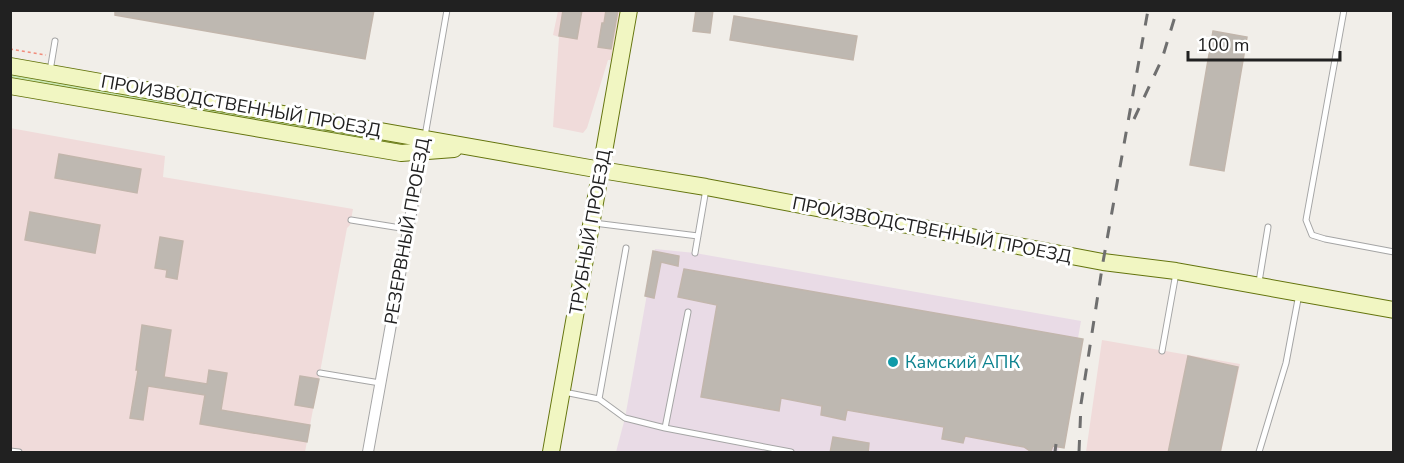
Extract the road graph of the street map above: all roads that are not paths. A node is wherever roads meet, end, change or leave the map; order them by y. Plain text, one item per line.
1 (447, 10) edge
2 (629, 10) edge
3 (1344, 10) edge
4 (55, 41) dead end
5 (51, 64) junction
6 (10, 66) edge
7 (10, 86) edge
8 (184, 96) junction
9 (181, 115) junction
10 (423, 145) junction
11 (601, 170) junction
12 (706, 187) junction
13 (351, 220) dead end
14 (592, 223) junction
15 (1268, 227) dead end
16 (407, 229) junction
17 (698, 236) junction
18 (626, 248) dead end
19 (1394, 252) edge
20 (695, 253) dead end
21 (1176, 271) junction
22 (1258, 286) junction
23 (1300, 293) junction
24 (1393, 307) edge
25 (688, 312) dead end
26 (1162, 351) dead end
27 (320, 373) dead end
28 (380, 382) junction
29 (562, 391) junction
30 (599, 399) junction
31 (665, 428) junction
32 (10, 451) edge
33 (19, 453) edge
34 (368, 453) edge
35 (551, 453) edge
36 (791, 453) edge
37 (1259, 453) edge

1 - 10 lane, РЕЗЕРВНЫЙ ПРОЕЗД
2 - 11 street, ТРУБНЫЙ ПРОЕЗД
3 - 19 lane
4 - 5 lane
5 - 6 street, ПРОИЗВОДСТВЕННЫЙ ПРОЕЗД
5 - 8 street, ПРОИЗВОДСТВЕННЫЙ ПРОЕЗД
7 - 9 street, ПРОИЗВОДСТВЕННЫЙ ПРОЕЗД
8 - 9 street
8 - 10 street, ПРОИЗВОДСТВЕННЫЙ ПРОЕЗД
9 - 10 street, ПРОИЗВОДСТВЕННЫЙ ПРОЕЗД
10 - 11 street, ПРОИЗВОДСТВЕННЫЙ ПРОЕЗД
10 - 16 street, РЕЗЕРВНЫЙ ПРОЕЗД
11 - 12 street, ПРОИЗВОДСТВЕННЫЙ ПРОЕЗД
11 - 14 street, ТРУБНЫЙ ПРОЕЗД
12 - 17 lane
12 - 21 street, ПРОИЗВОДСТВЕННЫЙ ПРОЕЗД
13 - 16 lane
14 - 17 lane
14 - 29 street, ТРУБНЫЙ ПРОЕЗД
15 - 22 lane
16 - 28 street, РЕЗЕРВНЫЙ ПРОЕЗД
17 - 20 lane
18 - 30 lane
21 - 22 street, ПРОИЗВОДСТВЕННЫЙ ПРОЕЗД
21 - 26 lane
22 - 23 street, ПРОИЗВОДСТВЕННЫЙ ПРОЕЗД
23 - 24 street, ПРОИЗВОДСТВЕННЫЙ ПРОЕЗД
23 - 37 lane
25 - 31 lane
27 - 28 lane
28 - 34 street, РЕЗЕРВНЫЙ ПРОЕЗД
29 - 30 lane
29 - 35 street, ТРУБНЫЙ ПРОЕЗД
30 - 31 lane
31 - 36 lane
32 - 33 lane

